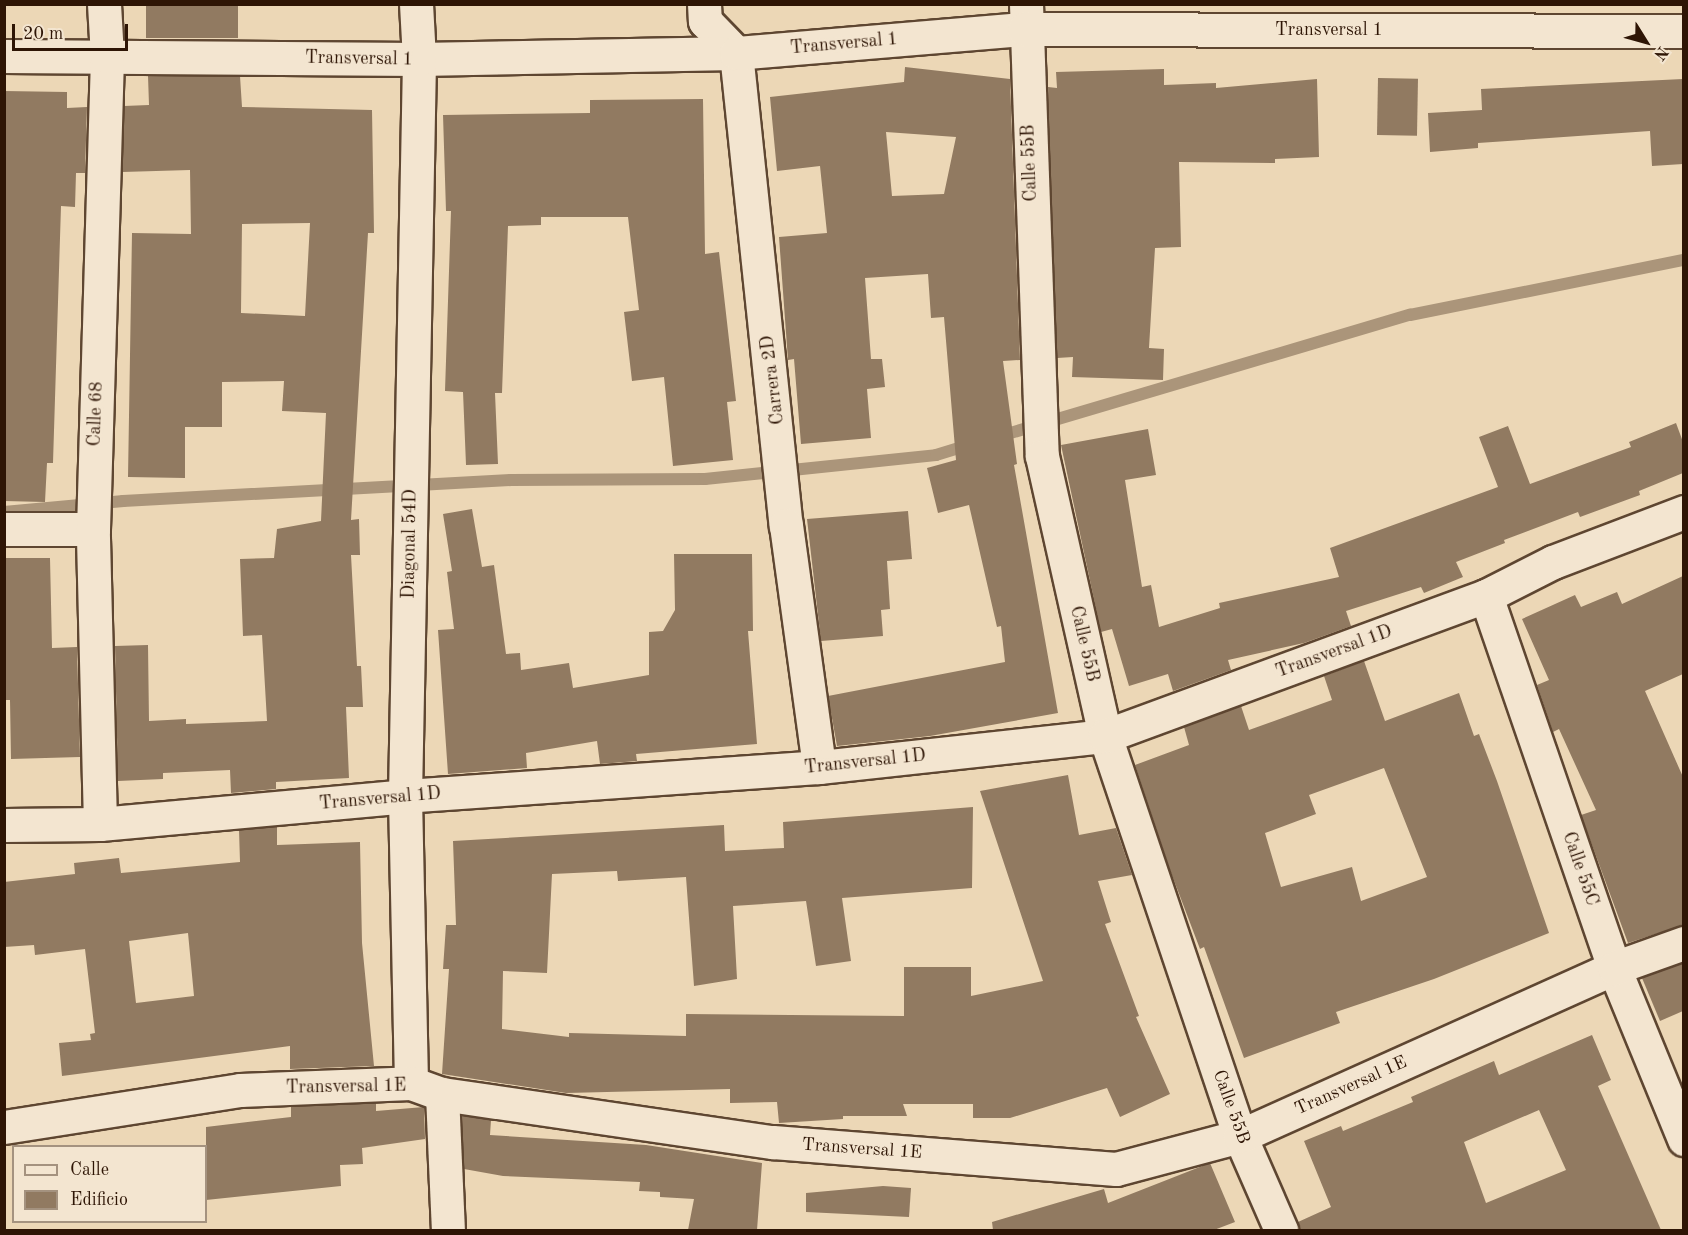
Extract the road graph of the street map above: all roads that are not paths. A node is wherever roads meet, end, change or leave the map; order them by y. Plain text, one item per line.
1 (104, 4) edge
2 (416, 4) edge
3 (704, 4) edge
4 (1025, 17) edge
5 (1273, 17) edge
6 (1683, 31) edge
7 (736, 53) junction
8 (4, 56) edge
9 (107, 56) junction
10 (418, 59) junction
11 (1683, 512) edge
12 (93, 522) junction
13 (4, 530) edge
14 (1486, 596) junction
15 (1105, 736) junction
16 (819, 767) junction
17 (405, 796) junction
18 (100, 824) junction
19 (4, 825) edge
20 (1683, 943) edge
21 (1614, 968) junction
22 (411, 1083) junction
23 (442, 1094) junction
24 (4, 1127) edge
25 (1240, 1136) junction
26 (1683, 1139) edge
27 (448, 1230) edge
28 (1281, 1230) edge

1 - 9 street, Calle 68
2 - 10 street, Diagonal 54D
3 - 7 street
4 - 5 street, Transversal 1
4 - 7 street, Transversal 1
4 - 15 street, Calle 55B
5 - 6 street, Transversal 1
7 - 10 street, Transversal 1
7 - 16 street, Carrera 2D
8 - 9 street, Transversal 1
9 - 10 street, Transversal 1
9 - 12 street, Calle 68
10 - 17 street, Diagonal 54D
11 - 14 street, Transversal 1D
12 - 13 street
12 - 18 street, Calle 68
14 - 15 street, Transversal 1D
14 - 21 street, Calle 55C
15 - 16 street, Transversal 1D
15 - 25 street, Calle 55B
16 - 17 street, Transversal 1D
17 - 18 street, Transversal 1D
17 - 22 street, Diagonal 54D
18 - 19 street, Transversal 1D
20 - 21 street, Transversal 1E
21 - 25 street, Transversal 1E
21 - 26 street, Calle 55C
22 - 23 street, Transversal 1E
22 - 24 street, Transversal 1E
23 - 25 street, Transversal 1E
23 - 27 street
25 - 28 street, Calle 55B

